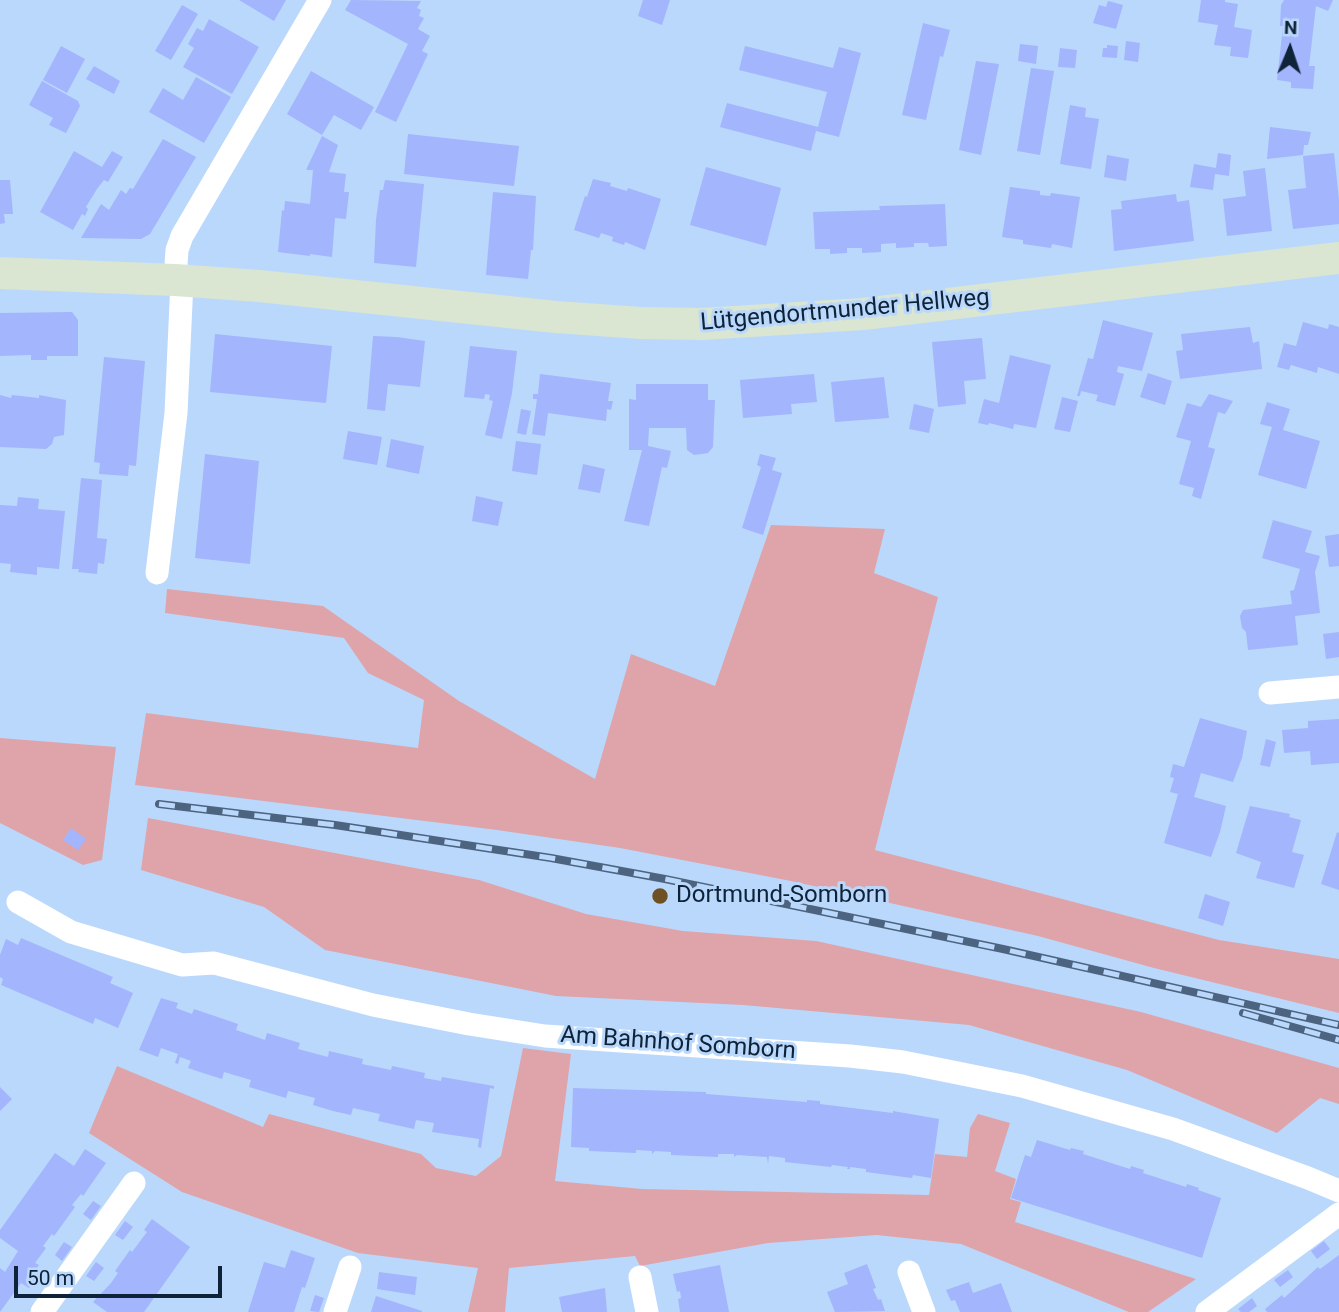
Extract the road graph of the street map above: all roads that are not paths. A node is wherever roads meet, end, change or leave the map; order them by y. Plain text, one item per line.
1 (320, 0) edge
2 (1339, 258) edge
3 (0, 273) edge
4 (178, 280) junction
5 (157, 573) dead end
6 (1339, 687) edge
7 (1270, 693) dead end
8 (18, 902) dead end
9 (134, 1183) dead end
10 (1339, 1191) edge
11 (1339, 1214) edge
12 (350, 1267) dead end
13 (909, 1272) dead end
14 (640, 1278) dead end
15 (42, 1312) edge
16 (335, 1312) edge
17 (647, 1312) edge
18 (924, 1312) edge
19 (1207, 1312) edge

1 - 4 street
2 - 4 main road, Lütgendortmunder Hellweg
3 - 4 main road, Lütgendortmunder Hellweg
4 - 5 street
6 - 7 street
8 - 10 street, Am Bahnhof Somborn
9 - 15 street
11 - 19 street
12 - 16 street
13 - 18 street
14 - 17 street

